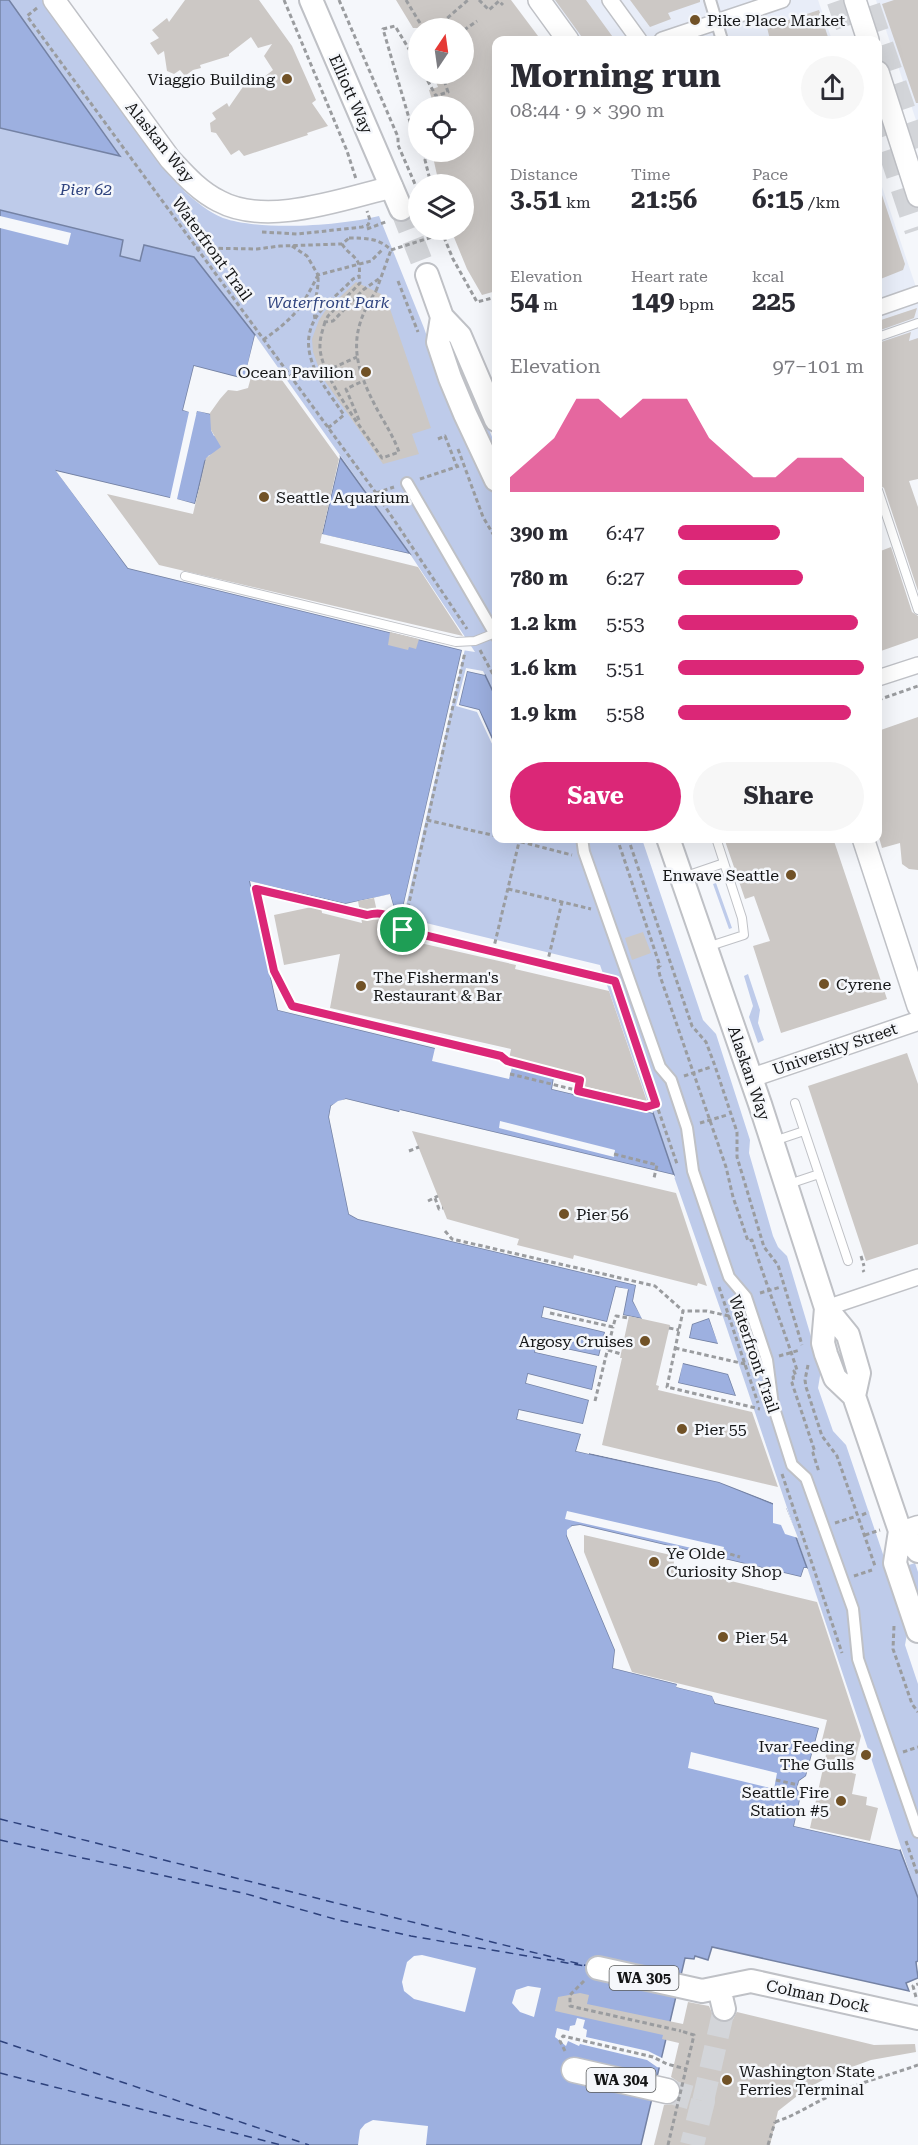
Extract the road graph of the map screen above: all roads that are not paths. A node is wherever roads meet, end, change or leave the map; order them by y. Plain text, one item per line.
1 (54, 0) edge
2 (539, 0) edge
3 (610, 0) edge
4 (710, 0) edge
5 (782, 0) edge
6 (855, 0) edge
7 (314, 8) edge
8 (717, 22) junction
9 (565, 36) edge
10 (636, 36) edge
11 (674, 36) edge
12 (721, 36) edge
13 (867, 36) edge
14 (882, 84) edge
15 (392, 188) junction
16 (918, 196) edge
17 (401, 209) tunnel mouth
18 (427, 275) tunnel mouth
19 (918, 294) edge
20 (882, 307) edge
21 (442, 317) junction
22 (918, 323) edge
23 (882, 336) edge
24 (492, 411) edge
25 (492, 471) edge
26 (407, 483) dead end
27 (882, 502) edge
28 (185, 576) dead end
29 (918, 610) edge
30 (492, 628) edge
31 (492, 636) edge
32 (918, 665) edge
33 (882, 677) edge
34 (583, 843) edge
35 (670, 843) edge
36 (718, 843) edge
37 (865, 843) edge
38 (724, 863) junction
39 (682, 878) junction
40 (705, 947) junction
41 (918, 1006) edge
42 (918, 1021) edge
43 (751, 1078) junction
44 (795, 1103) dead end
45 (804, 1131) junction
46 (773, 1142) junction
47 (819, 1174) junction
48 (786, 1185) junction
49 (848, 1261) dead end
50 (918, 1277) edge
51 (826, 1308) junction
52 (909, 1528) edge
53 (918, 1551) edge
54 (918, 1631) edge
55 (918, 1832) edge
56 (598, 1968) dead end
57 (918, 2018) edge
58 (574, 2070) road end
59 (667, 2091) tunnel mouth

1 - 15 main road, Alaskan Way
2 - 9 main road
3 - 10 street
4 - 8 street
5 - 8 street
6 - 13 main road
7 - 15 main road, Elliott Way
8 - 11 street
8 - 12 street
14 - 16 main road
15 - 17 main road
18 - 21 main road
19 - 20 street
21 - 24 main road
21 - 25 main road
22 - 23 lane
26 - 30 street
27 - 29 lane
28 - 31 lane
32 - 33 street
34 - 55 street
35 - 39 main road, Alaskan Way
36 - 38 lane
37 - 41 main road
38 - 39 lane
38 - 40 lane
39 - 40 main road, Alaskan Way
40 - 43 main road, Alaskan Way
42 - 43 street, University Street
43 - 46 main road, Alaskan Way
44 - 45 lane
45 - 46 lane
45 - 47 lane
46 - 48 main road, Alaskan Way
47 - 48 lane
47 - 49 lane
48 - 51 main road, Alaskan Way
50 - 51 street
51 - 52 main road, Alaskan Way
52 - 53 main road, Alaskan Way
52 - 54 main road, Alaskan Way
56 - 57 main road, Colman Dock / WA 305
58 - 59 highway, WA 304

